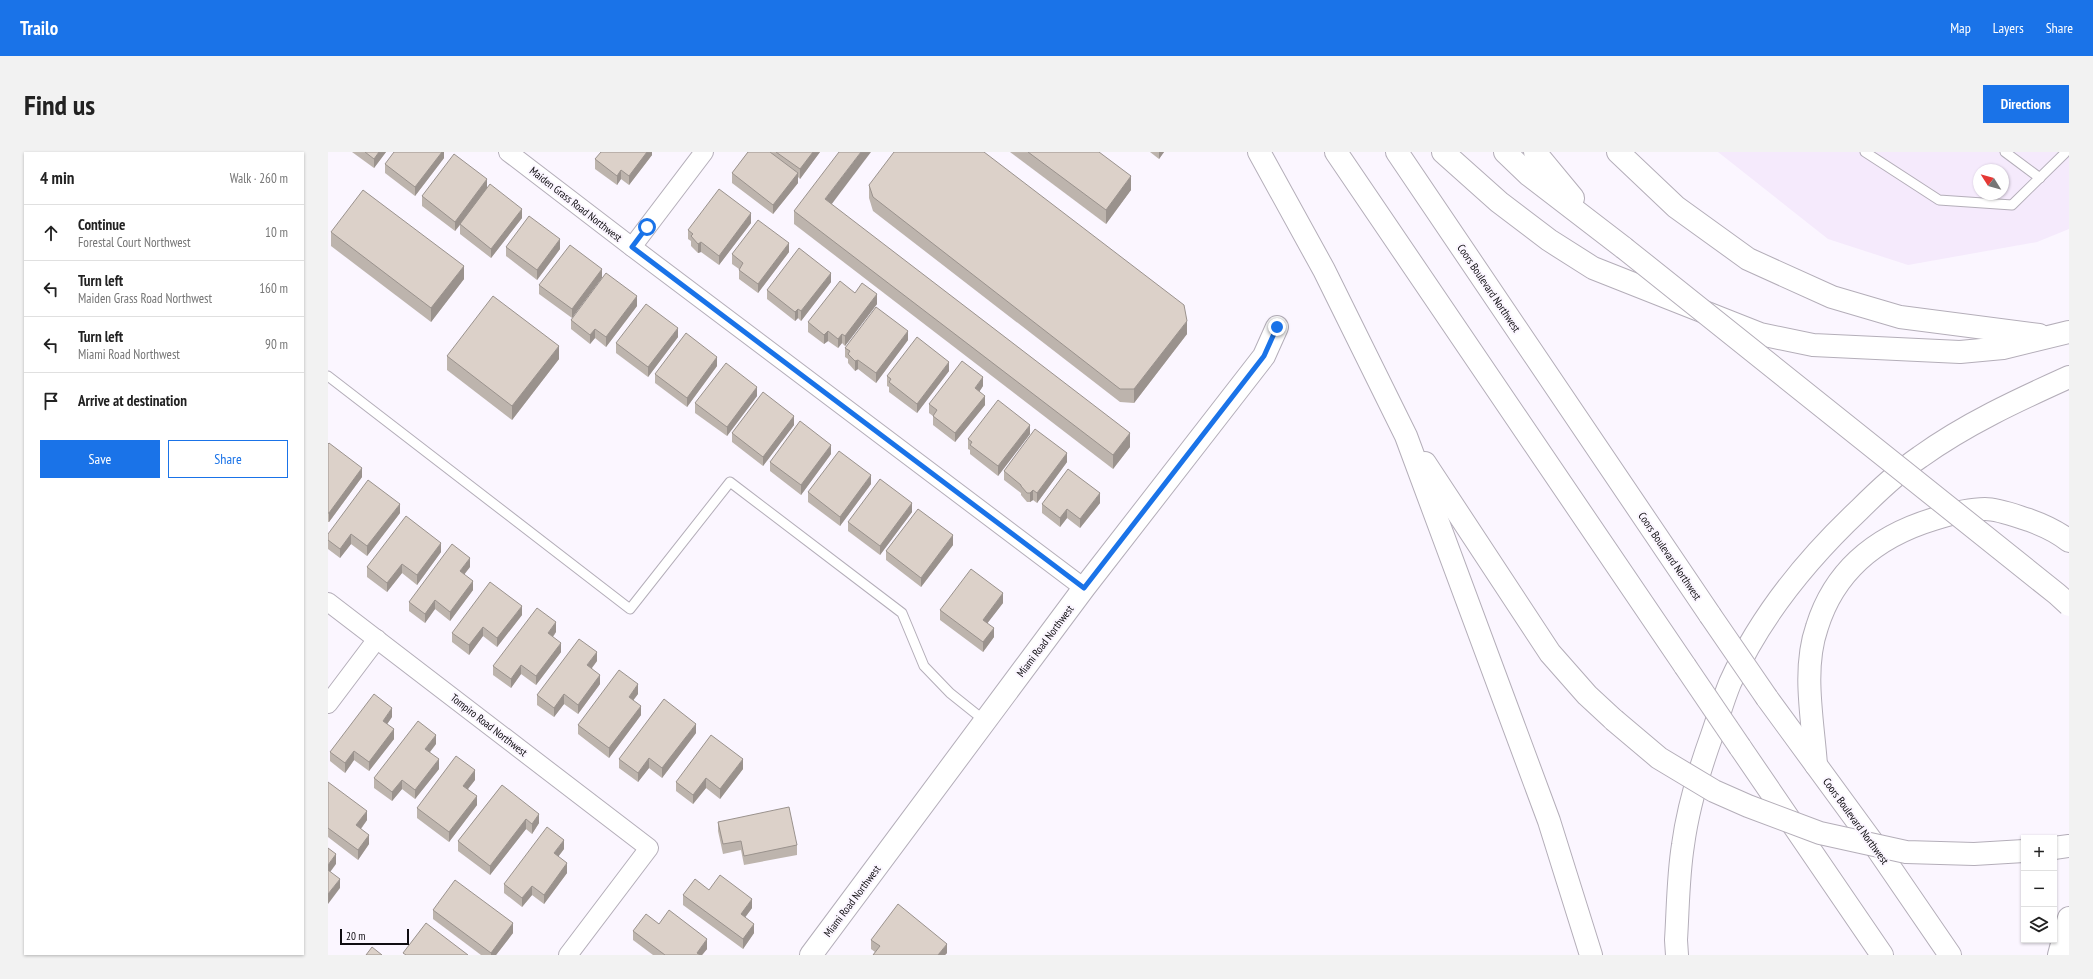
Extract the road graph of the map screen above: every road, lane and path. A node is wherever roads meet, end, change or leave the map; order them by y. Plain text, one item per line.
1 (508, 152) edge
2 (704, 152) edge
3 (1259, 152) edge
4 (1336, 152) edge
5 (1397, 152) edge
6 (1443, 152) edge
7 (1505, 152) edge
8 (1535, 152) edge
9 (1618, 152) edge
10 (1865, 152) edge
11 (2006, 152) edge
12 (2065, 152) edge
13 (2040, 178) junction
14 (1597, 227) junction
15 (632, 247) junction
16 (1277, 327) dead end
17 (2060, 334) edge
18 (328, 376) edge
19 (2069, 377) edge
20 (1406, 436) junction
21 (2069, 541) edge
22 (1084, 588) junction
23 (328, 602) edge
24 (2069, 605) edge
25 (377, 639) junction
26 (328, 704) edge
27 (985, 720) junction
28 (1816, 766) junction
29 (2069, 846) edge
30 (2057, 848) edge
31 (2021, 851) edge
32 (2069, 918) edge
33 (568, 955) edge
34 (811, 955) edge
35 (1591, 955) edge
36 (1677, 955) edge
37 (1882, 955) edge
38 (1950, 955) edge
39 (2059, 955) edge

1 - 15 street, Maiden Grass Road Northwest
2 - 15 street
3 - 20 main road
4 - 37 main road, bridge
5 - 28 main road, Coors Boulevard Northwest, bridge
6 - 17 main road
7 - 14 main road
8 - 14 main road
9 - 17 main road
10 - 13 lane
11 - 13 lane
12 - 13 lane
14 - 24 main road, bridge
15 - 22 street, Maiden Grass Road Northwest
16 - 22 main road, Miami Road Northwest
18 - 27 lane
19 - 36 main road
20 - 31 main road, bridge
20 - 35 main road
21 - 28 main road
22 - 27 main road, Miami Road Northwest
23 - 25 street, Tompiro Road Northwest
25 - 26 street
25 - 33 street, Tompiro Road Northwest
27 - 34 main road, Miami Road Northwest
28 - 38 main road, Coors Boulevard Northwest
29 - 30 main road
32 - 39 main road

